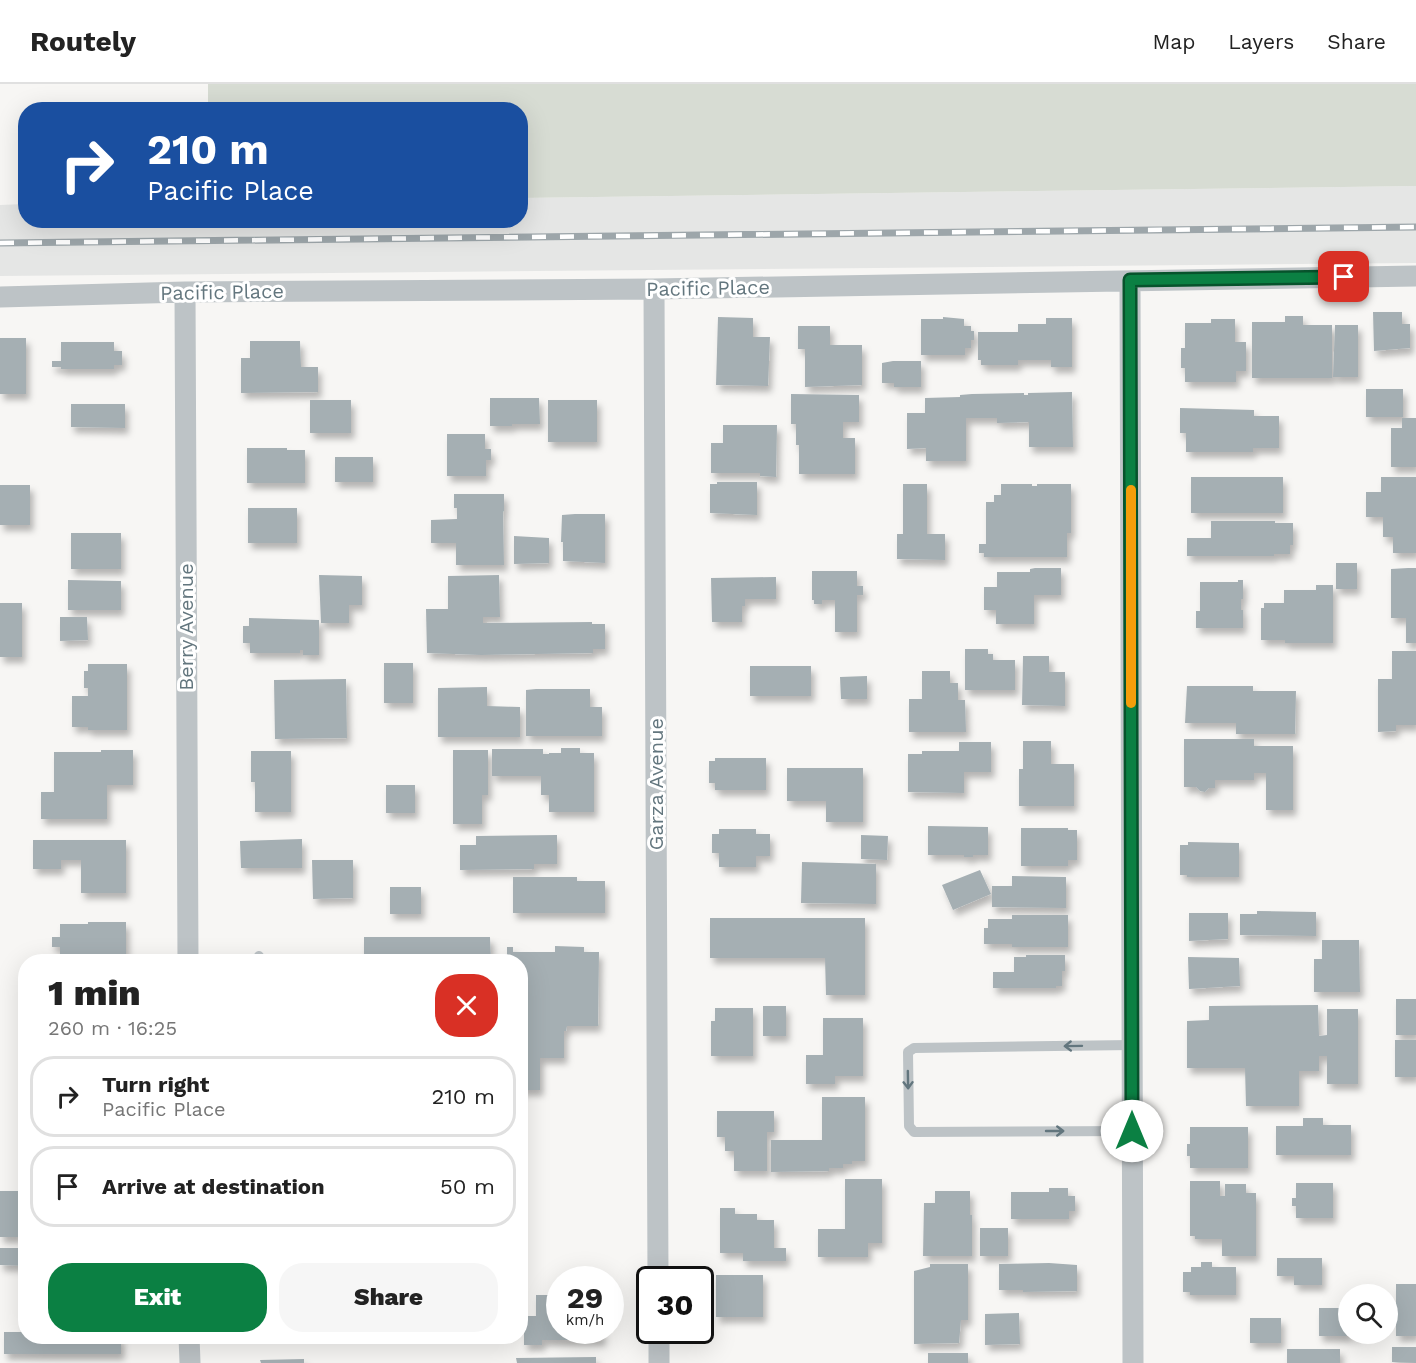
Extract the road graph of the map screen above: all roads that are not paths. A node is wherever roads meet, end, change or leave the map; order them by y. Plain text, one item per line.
1 (1416, 276) edge
2 (1130, 280) junction
3 (654, 289) junction
4 (185, 292) junction
5 (0, 297) edge
6 (188, 954) edge
7 (1132, 1045) junction
8 (1132, 1131) junction
9 (658, 1266) edge
10 (189, 1344) edge
11 (659, 1344) edge
12 (190, 1363) edge
13 (659, 1363) edge
14 (1133, 1363) edge

1 - 2 street, Pacific Place
2 - 3 street, Pacific Place
2 - 7 street
3 - 4 street, Pacific Place
3 - 9 street, Garza Avenue
4 - 5 street, Pacific Place
4 - 6 street, Berry Avenue
7 - 8 street
7 -> 8 lane
8 - 14 street
10 - 12 street
11 - 13 street

